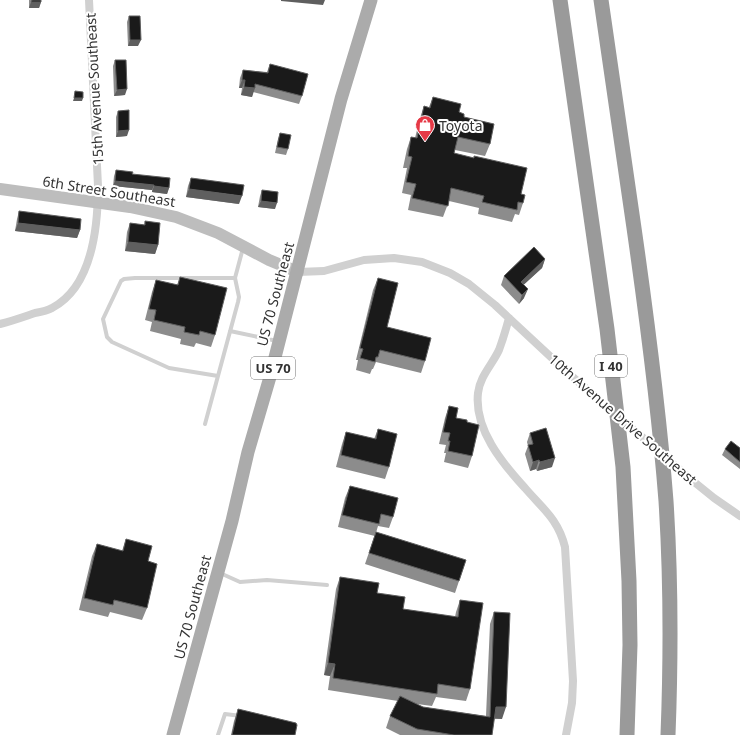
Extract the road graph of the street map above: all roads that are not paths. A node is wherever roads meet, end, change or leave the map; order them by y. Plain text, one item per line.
1 (89, 0) edge
2 (371, 0) edge
3 (560, 0) edge
4 (601, 0) edge
5 (0, 190) edge
6 (98, 203) junction
7 (244, 246) junction
8 (298, 272) junction
9 (235, 278) junction
10 (509, 318) junction
11 (0, 324) edge
12 (230, 331) junction
13 (280, 342) junction
14 (218, 376) junction
15 (205, 424) dead end
16 (740, 516) edge
17 (218, 572) junction
18 (327, 585) dead end
19 (243, 717) edge
20 (173, 735) edge
21 (218, 735) edge
22 (566, 735) edge
23 (627, 735) edge
24 (668, 735) edge

1 - 6 street, 15th Avenue Southeast
2 - 8 main road, US 70 Southeast / US 70
3 - 23 highway, I 40
4 - 24 highway
5 - 6 street, 6th Street Southeast
6 - 7 street, 6th Street Southeast
6 - 11 street, 15th Avenue Southeast
7 - 8 street, 6th Street Southeast
7 - 9 lane
8 - 10 street, 10th Avenue Drive Southeast
8 - 13 main road, US 70 Southeast / US 70
9 - 12 lane
9 - 14 lane
10 - 16 street, 10th Avenue Drive Southeast
10 - 22 street
12 - 13 lane
12 - 14 lane
13 - 17 main road, US 70 Southeast / US 70
14 - 15 lane
17 - 18 lane
17 - 20 main road, US 70 Southeast / US 70
19 - 21 lane

